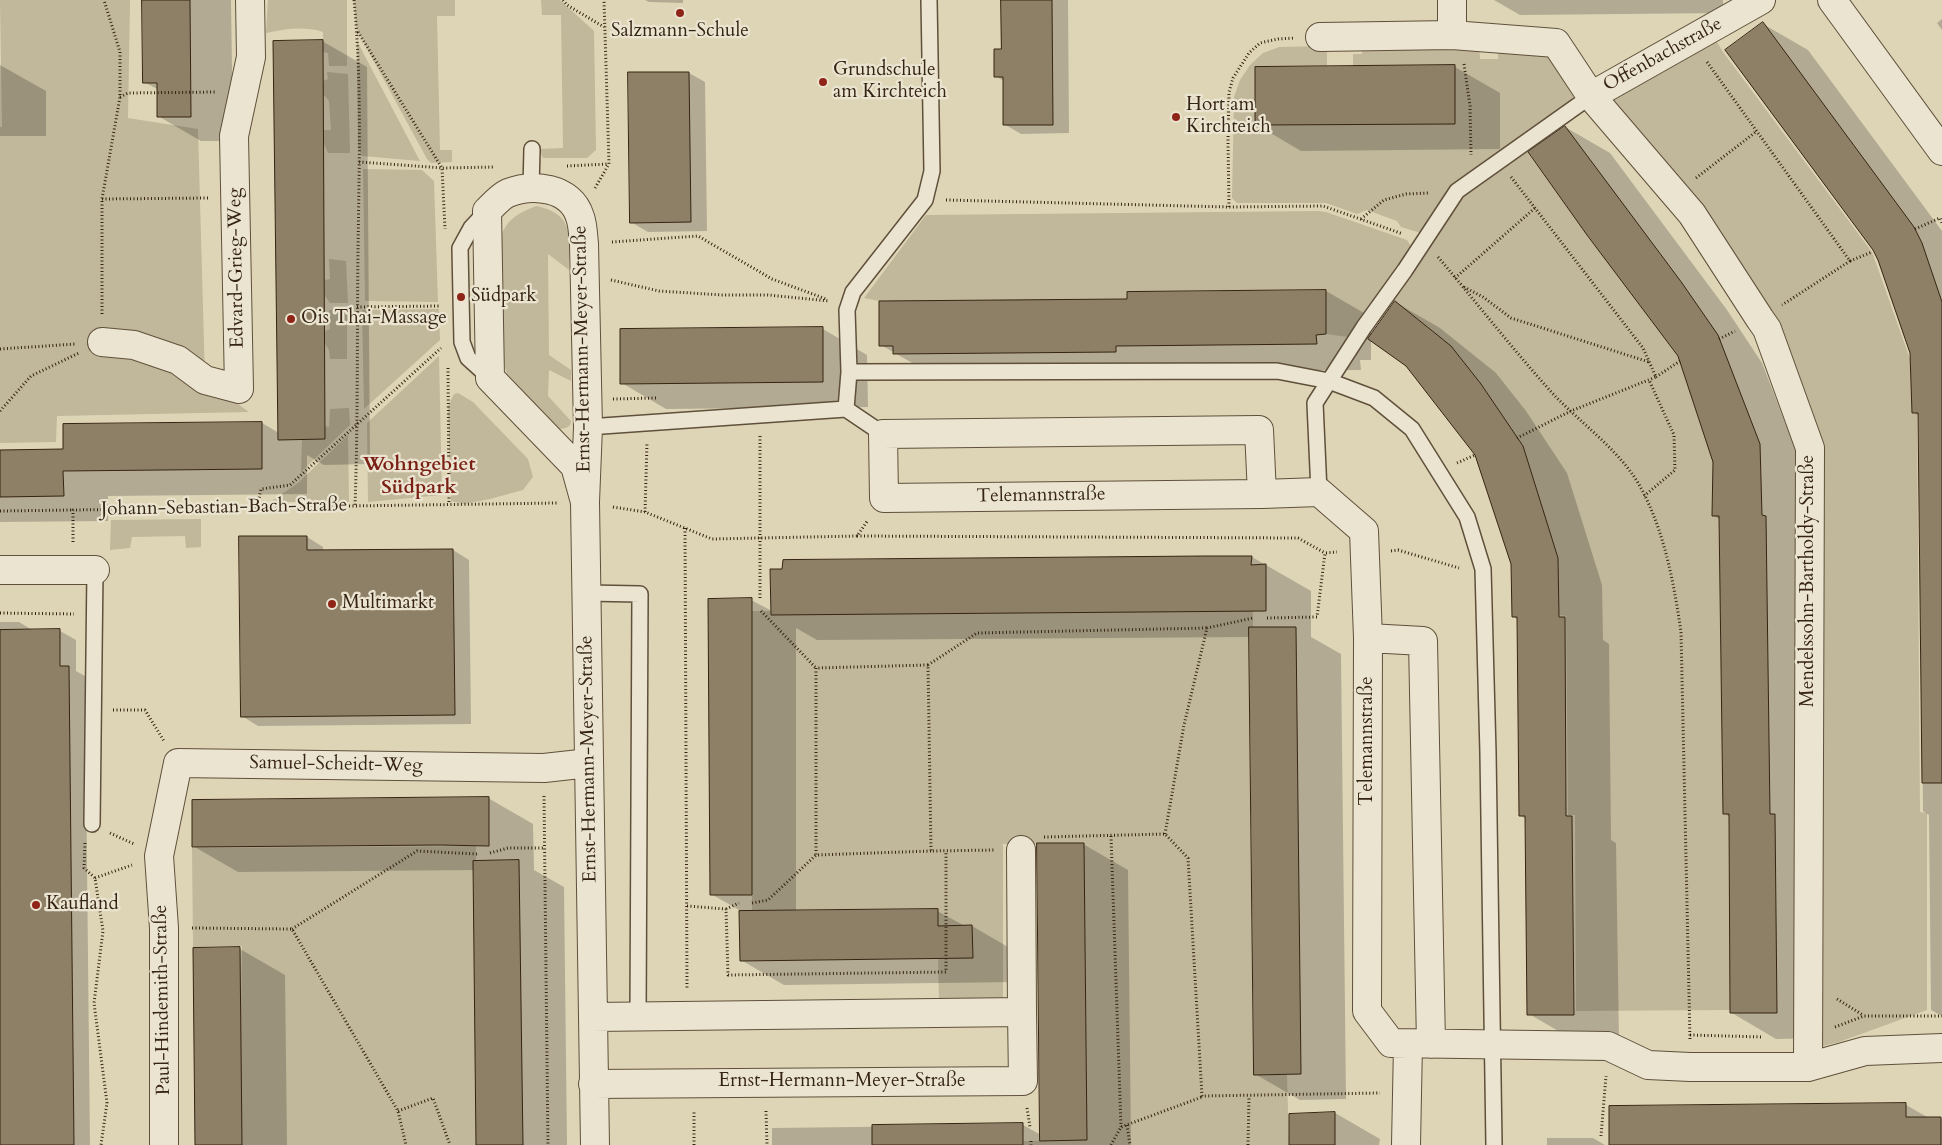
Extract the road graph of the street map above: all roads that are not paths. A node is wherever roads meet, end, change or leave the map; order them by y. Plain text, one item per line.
1 (250, 0) edge
2 (929, 0) edge
3 (1452, 0) edge
4 (1761, 0) edge
5 (1832, 0) edge
6 (1456, 36) junction
7 (1320, 37) road end
8 (1591, 96) junction
9 (532, 149) dead end
10 (1942, 151) edge
11 (531, 178) junction
12 (487, 211) junction
13 (102, 342) road end
14 (849, 372) junction
15 (490, 378) junction
16 (1329, 381) junction
17 (846, 409) junction
18 (588, 427) junction
19 (883, 434) junction
20 (1320, 492) junction
21 (1262, 494) junction
22 (585, 502) junction
23 (0, 570) edge
24 (84, 570) joint
25 (586, 593) junction
26 (1368, 638) junction
27 (589, 763) junction
28 (92, 824) road end
29 (1021, 850) road end
30 (159, 856) joint
31 (1022, 1012) junction
32 (638, 1016) junction
33 (593, 1017) junction
34 (1419, 1044) junction
35 (1492, 1044) junction
36 (1942, 1048) edge
37 (1808, 1067) junction
38 (593, 1084) junction
39 (164, 1145) edge
40 (595, 1145) edge
41 (1406, 1145) edge
42 (1494, 1145) edge

1 - 13 street, Edvard-Grieg-Weg
2 - 14 lane
3 - 6 street
4 - 8 street, Offenbachstraße
5 - 10 street
6 - 7 street, Mendelssohn-Bartholdy-Straße
6 - 8 street, Mendelssohn-Bartholdy-Straße
8 - 16 lane
8 - 37 street, Mendelssohn-Bartholdy-Straße
9 - 11 lane
11 - 12 street, Ernst-Hermann-Meyer-Straße
11 - 18 street, Ernst-Hermann-Meyer-Straße
12 - 15 street
12 - 15 lane
14 - 16 lane
14 - 17 lane
15 - 22 street, Ernst-Hermann-Meyer-Straße
16 - 20 lane
16 - 35 lane
17 - 18 lane
17 - 19 lane
18 - 22 street, Ernst-Hermann-Meyer-Straße
19 - 21 street
19 - 21 street, Telemannstraße
20 - 21 street, Telemannstraße
20 - 26 street, Telemannstraße
22 - 25 street, Ernst-Hermann-Meyer-Straße
23 - 24 street
24 - 28 lane
25 - 27 street, Ernst-Hermann-Meyer-Straße
25 - 32 lane
26 - 34 street, Telemannstraße
26 - 34 street
27 - 30 street, Samuel-Scheidt-Weg
27 - 33 street, Ernst-Hermann-Meyer-Straße
29 - 31 street, Ernst-Hermann-Meyer-Straße
30 - 39 street, Paul-Hindemith-Straße
31 - 32 street
31 - 38 street, Ernst-Hermann-Meyer-Straße
32 - 33 street
33 - 38 street, Ernst-Hermann-Meyer-Straße
34 - 35 street, Telemannstraße
34 - 41 street
35 - 37 street, Telemannstraße
35 - 42 lane
36 - 37 street, Telemannstraße
38 - 40 street, Ernst-Hermann-Meyer-Straße

